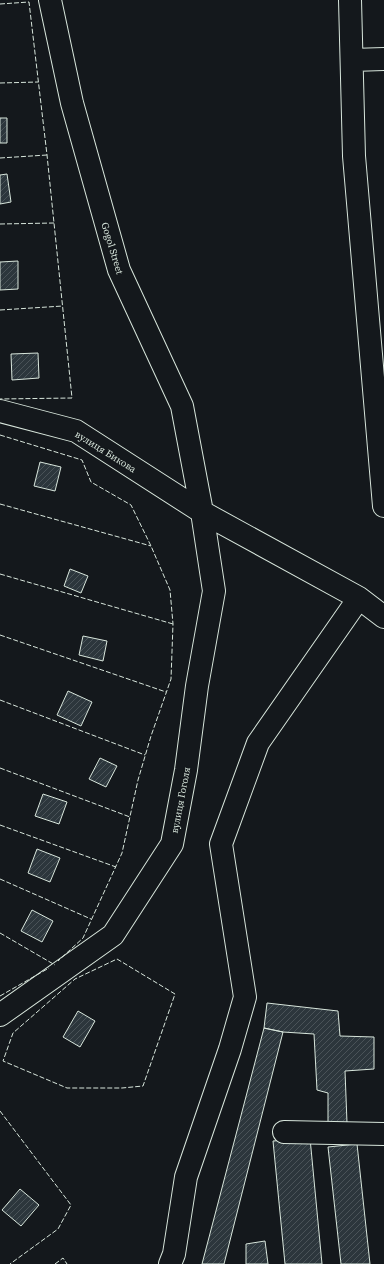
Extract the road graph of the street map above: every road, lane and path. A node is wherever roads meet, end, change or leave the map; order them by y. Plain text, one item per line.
1 (50, 0) edge
2 (350, 0) edge
3 (384, 59) edge
4 (352, 60) junction
5 (0, 411) edge
6 (384, 506) edge
7 (202, 512) junction
8 (359, 598) junction
9 (384, 617) edge
10 (0, 1015) edge
11 (284, 1132) dead end
12 (384, 1134) edge
13 (170, 1264) edge

1 - 7 street, Gogol Street
2 - 4 street
3 - 4 street
4 - 6 street
5 - 7 street, вулиця Бикова
7 - 8 street, вулиця Бикова
7 - 10 street, вулиця Гоголя
8 - 9 street, вулиця Бикова
8 - 13 street
11 - 12 street

